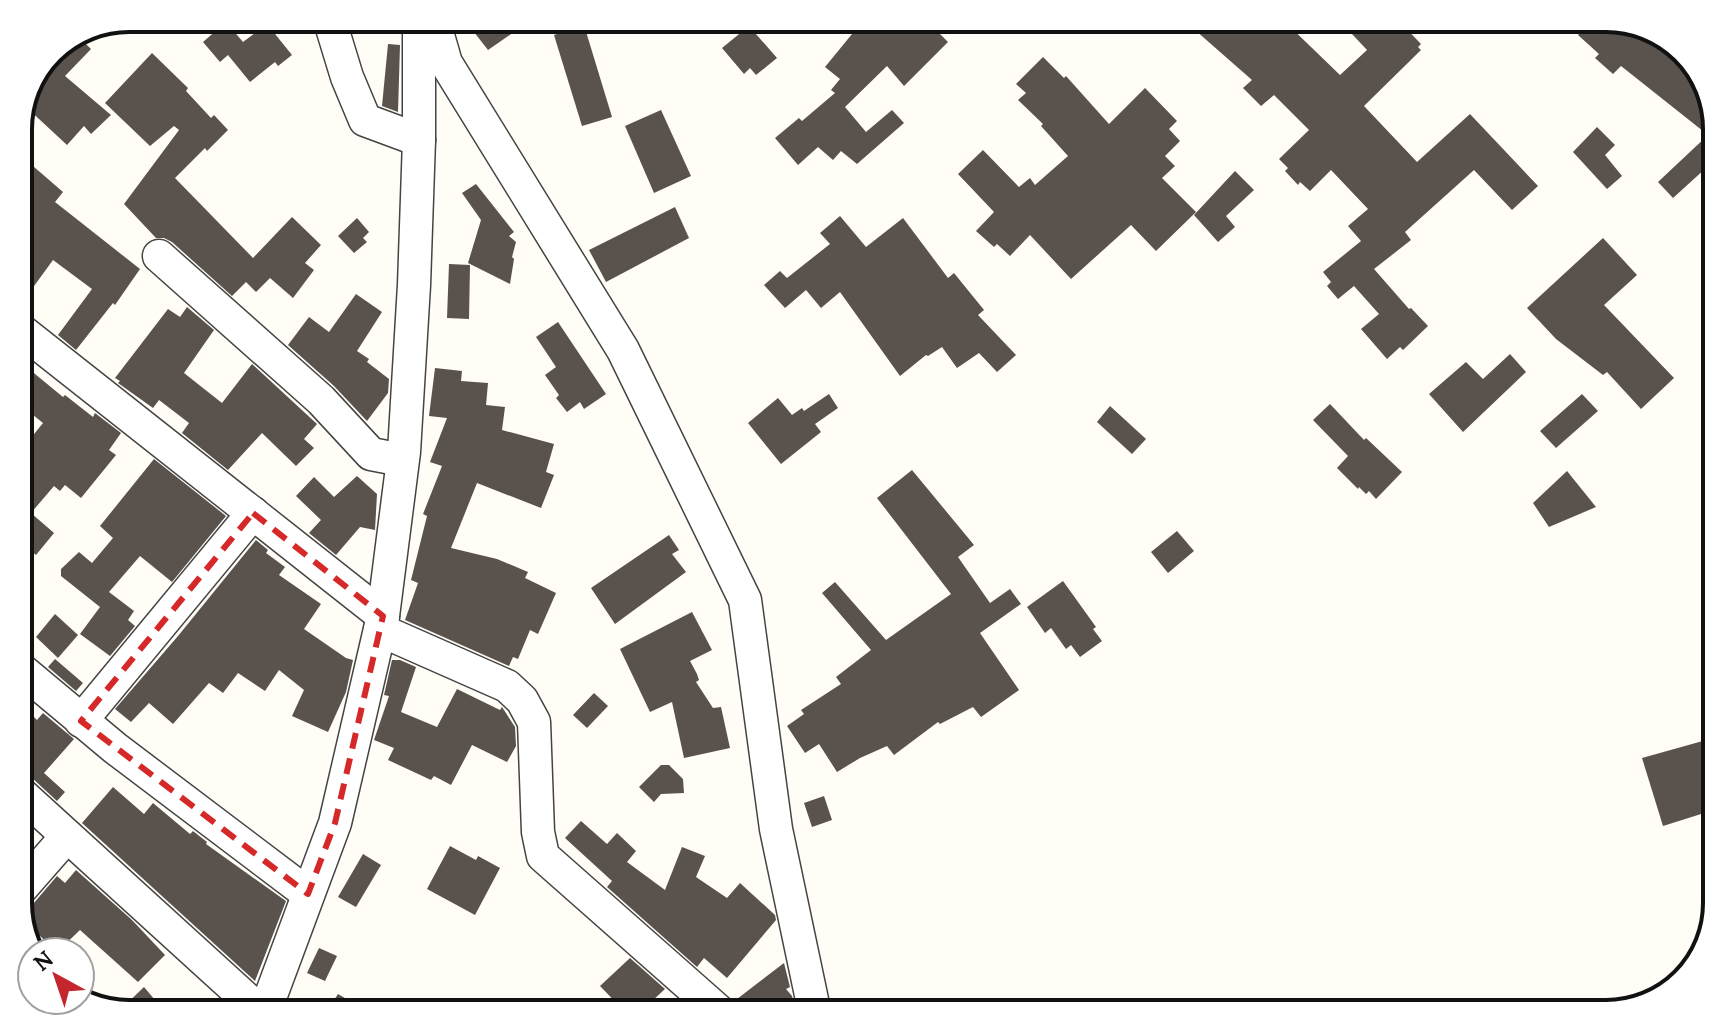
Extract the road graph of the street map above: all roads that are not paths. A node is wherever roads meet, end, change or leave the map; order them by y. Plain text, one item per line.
1 (333, 32) edge
2 (419, 32) edge
3 (437, 32) edge
4 (419, 140) junction
5 (159, 256) dead end
6 (32, 339) edge
7 (402, 460) junction
8 (253, 513) junction
9 (382, 623) junction
10 (32, 679) edge
11 (81, 721) junction
12 (32, 804) edge
13 (67, 836) junction
14 (32, 876) edge
15 (308, 894) junction
16 (248, 1000) edge
17 (268, 1000) edge
18 (706, 1000) edge
19 (812, 1000) edge

1 - 4 street
2 - 4 street
3 - 19 street
4 - 7 street
5 - 7 street
6 - 8 street
7 - 9 street
8 - 9 street
8 - 11 street
9 - 15 street
9 - 18 street
10 - 11 street
11 - 15 street
12 - 13 street
13 - 14 street
13 - 16 street
15 - 17 street

